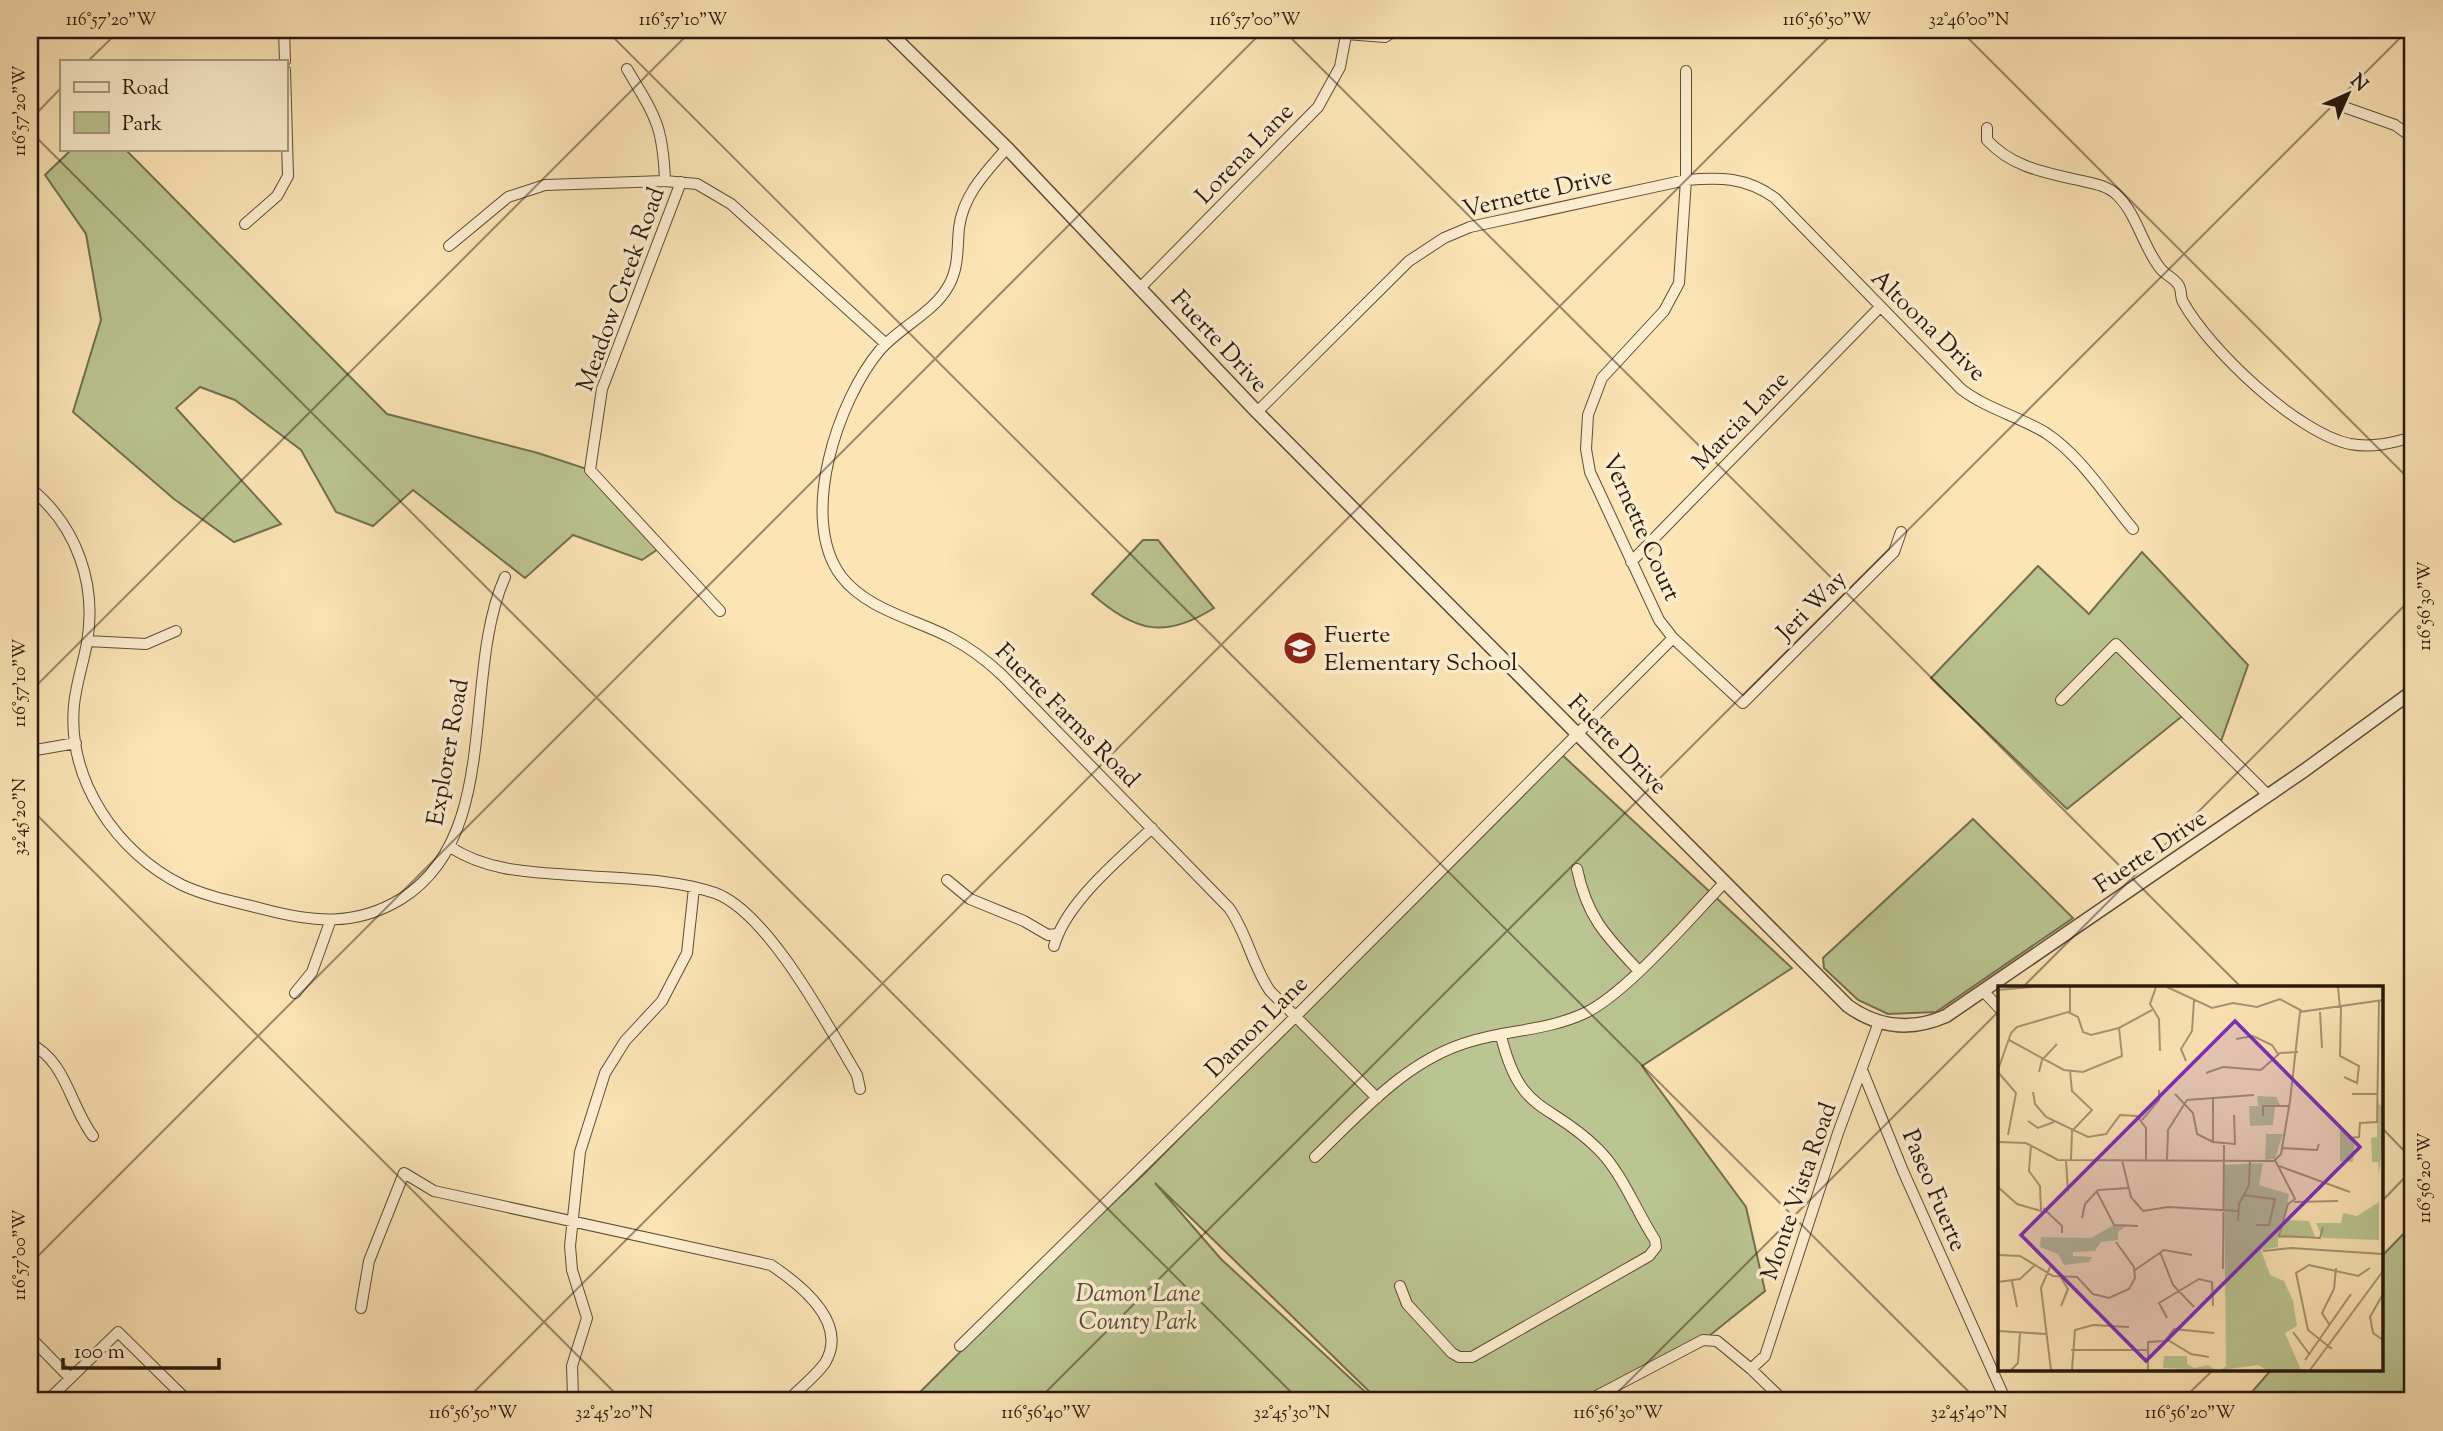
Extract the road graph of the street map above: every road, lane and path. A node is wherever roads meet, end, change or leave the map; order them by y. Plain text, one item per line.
1 (284, 30) edge
2 (887, 30) edge
3 (1396, 30) edge
4 (1346, 32) edge
5 (285, 60) edge
6 (627, 69) dead end
7 (1686, 71) dead end
8 (2344, 107) dead end
9 (1987, 128) dead end
10 (2413, 138) edge
11 (287, 141) edge
12 (1007, 148) junction
13 (1686, 180) junction
14 (666, 181) junction
15 (681, 182) junction
16 (245, 224) dead end
17 (449, 246) dead end
18 (1141, 287) junction
19 (1879, 308) junction
20 (886, 344) junction
21 (1257, 412) junction
22 (2413, 438) edge
23 (30, 488) edge
24 (2133, 529) dead end
25 (1901, 532) dead end
26 (1631, 562) junction
27 (505, 578) dead end
28 (720, 611) dead end
29 (176, 631) dead end
30 (1673, 638) junction
31 (87, 641) junction
32 (2413, 691) edge
33 (2061, 699) dead end
34 (1743, 703) joint
35 (1579, 734) junction
36 (76, 743) junction
37 (30, 751) edge
38 (2268, 795) junction
39 (1152, 828) junction
40 (450, 848) junction
41 (1577, 869) dead end
42 (947, 880) dead end
43 (1726, 882) junction
44 (694, 888) junction
45 (330, 922) junction
46 (1058, 934) junction
47 (1054, 946) dead end
48 (1638, 970) junction
49 (1984, 992) junction
50 (295, 993) dead end
51 (1998, 1007) edge
52 (1295, 1017) junction
53 (1879, 1022) junction
54 (1501, 1036) junction
55 (30, 1044) edge
56 (1863, 1072) junction
57 (860, 1089) dead end
58 (1377, 1098) junction
59 (93, 1136) dead end
60 (1315, 1157) dead end
61 (572, 1222) junction
62 (1400, 1286) dead end
63 (361, 1308) dead end
64 (30, 1338) edge
65 (960, 1346) dead end
66 (1751, 1369) junction
67 (70, 1378) junction
68 (573, 1396) dead end
69 (47, 1401) edge
70 (188, 1401) edge
71 (787, 1401) edge
72 (1587, 1401) edge
73 (1784, 1401) edge
74 (2006, 1401) edge

1 - 5 street
2 - 12 street, Fuerte Drive
3 - 4 street
4 - 18 street, Lorena Lane
6 - 14 street, Meadow Creek Road
7 - 13 street, Vernette Court
8 - 10 street
9 - 22 street
11 - 16 street
12 - 18 street, Fuerte Drive
12 - 20 street, Fuerte Farms Road
13 - 19 street, Altoona Drive
13 - 21 street, Vernette Drive
13 - 26 street, Vernette Court
14 - 15 street
14 - 17 street
15 - 20 street
15 - 28 street, Meadow Creek Road
18 - 21 street, Fuerte Drive
19 - 24 street, Altoona Drive
19 - 26 street, Marcia Lane
20 - 39 street, Fuerte Farms Road
21 - 35 street, Fuerte Drive
23 - 31 street, Explorer Road
25 - 34 street, Jeri Way
26 - 30 street, Vernette Court
27 - 40 street, Explorer Road
29 - 31 street
30 - 34 street, Vernette Court
30 - 35 street
31 - 36 street, Explorer Road
32 - 38 street, Fuerte Drive
33 - 38 street
35 - 43 street, Fuerte Drive
35 - 52 street, Damon Lane
36 - 37 street
36 - 45 street, Explorer Road
38 - 49 street, Fuerte Drive
39 - 46 street
39 - 52 street, Fuerte Farms Road
40 - 44 street
40 - 45 street, Explorer Road
41 - 48 street
42 - 46 street
43 - 48 street
43 - 53 street, Fuerte Drive
44 - 57 street
44 - 61 street
45 - 50 street
46 - 47 street
48 - 54 street
49 - 51 street
49 - 53 street, Fuerte Drive
52 - 58 street, Fuerte Farms Road
52 - 65 street, Damon Lane
53 - 56 street, Monte Vista Road
54 - 58 street
54 - 62 street
55 - 59 street
56 - 66 street, Monte Vista Road
56 - 74 street, Paseo Fuerte
58 - 60 street
61 - 63 street
61 - 68 street
61 - 71 street
64 - 67 street
66 - 72 street
66 - 73 street
67 - 69 street
67 - 70 street

